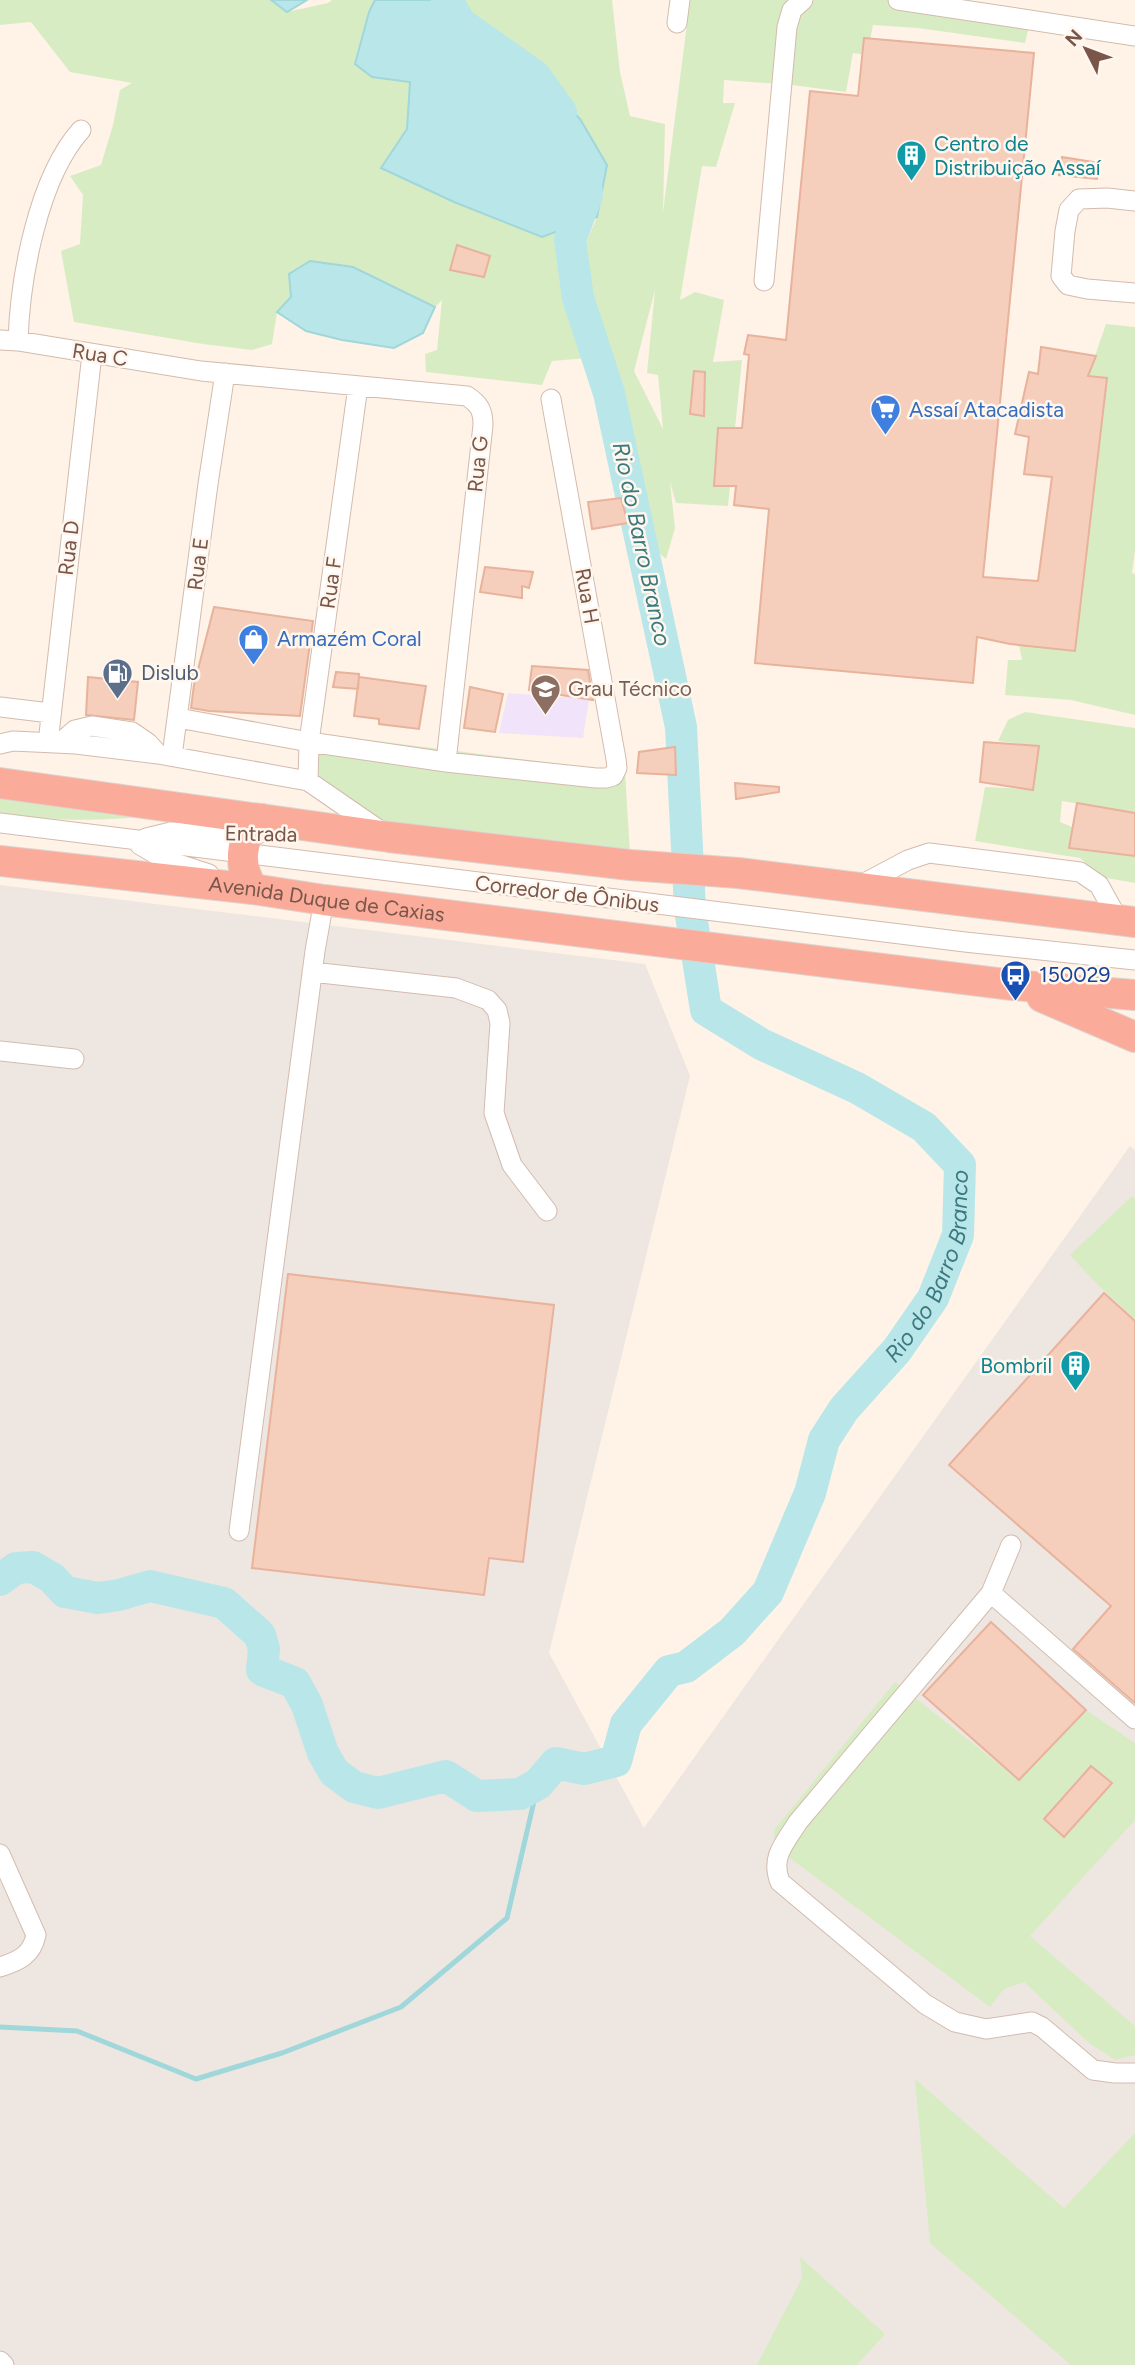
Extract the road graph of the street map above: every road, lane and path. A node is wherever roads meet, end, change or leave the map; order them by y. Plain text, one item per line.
1 (680, 0) edge
2 (803, 0) edge
3 (898, 0) edge
4 (677, 23) dead end
5 (1135, 36) edge
6 (81, 130) dead end
7 (1135, 201) edge
8 (764, 281) dead end
9 (1135, 293) edge
10 (9, 341) edge
11 (92, 354) junction
12 (201, 371) joint
13 (225, 373) junction
14 (358, 386) junction
15 (551, 399) dead end
16 (0, 707) edge
17 (50, 713) junction
18 (178, 718) junction
19 (309, 742) junction
20 (54, 743) junction
21 (0, 744) edge
22 (165, 755) junction
23 (446, 762) junction
24 (308, 781) junction
25 (0, 783) edge
26 (0, 823) edge
27 (251, 836) junction
28 (389, 837) junction
29 (133, 841) junction
30 (0, 862) edge
31 (857, 887) junction
32 (253, 889) junction
33 (324, 900) junction
34 (1127, 922) edge
35 (1135, 960) edge
36 (312, 972) junction
37 (1013, 985) junction
38 (1135, 995) edge
39 (1135, 1037) edge
40 (0, 1051) edge
41 (74, 1059) dead end
42 (547, 1211) dead end
43 (239, 1531) dead end
44 (1011, 1545) dead end
45 (991, 1593) junction
46 (1135, 1720) edge
47 (0, 1854) edge
48 (0, 1967) edge
49 (1135, 2073) edge
50 (0, 2361) edge
51 (4, 2365) edge

1 - 4 street
2 - 8 street
3 - 5 street
6 - 10 street
7 - 9 street
10 - 11 street, Rua C
11 - 12 street, Rua C
11 - 17 street, Rua D
12 - 13 street, Rua G
13 - 14 street, Rua G
13 - 18 street, Rua E
14 - 19 street, Rua F
14 - 23 street, Rua G
15 - 23 street, Rua H
16 - 17 street
17 - 20 street, Rua D
18 - 19 street
18 - 22 street, Rua E
19 - 23 street
19 - 24 street, Rua F
20 - 21 street
20 - 22 street
22 - 24 street
24 - 28 street
25 - 27 highway
26 - 29 street
27 - 28 highway
27 - 29 street, Entrada
27 - 32 highway
27 - 35 street, Corredor de Ônibus
28 - 31 highway
29 - 32 street
30 - 32 highway, Avenida Duque de Caxias
31 - 34 highway
31 - 34 street
32 - 33 highway, Avenida Duque de Caxias
33 - 36 street
33 - 37 highway, Avenida Duque de Caxias
36 - 42 street
36 - 43 street
37 - 38 highway
37 - 39 highway
40 - 41 street
44 - 45 street
45 - 46 street
45 - 49 street
47 - 48 street
50 - 51 street

